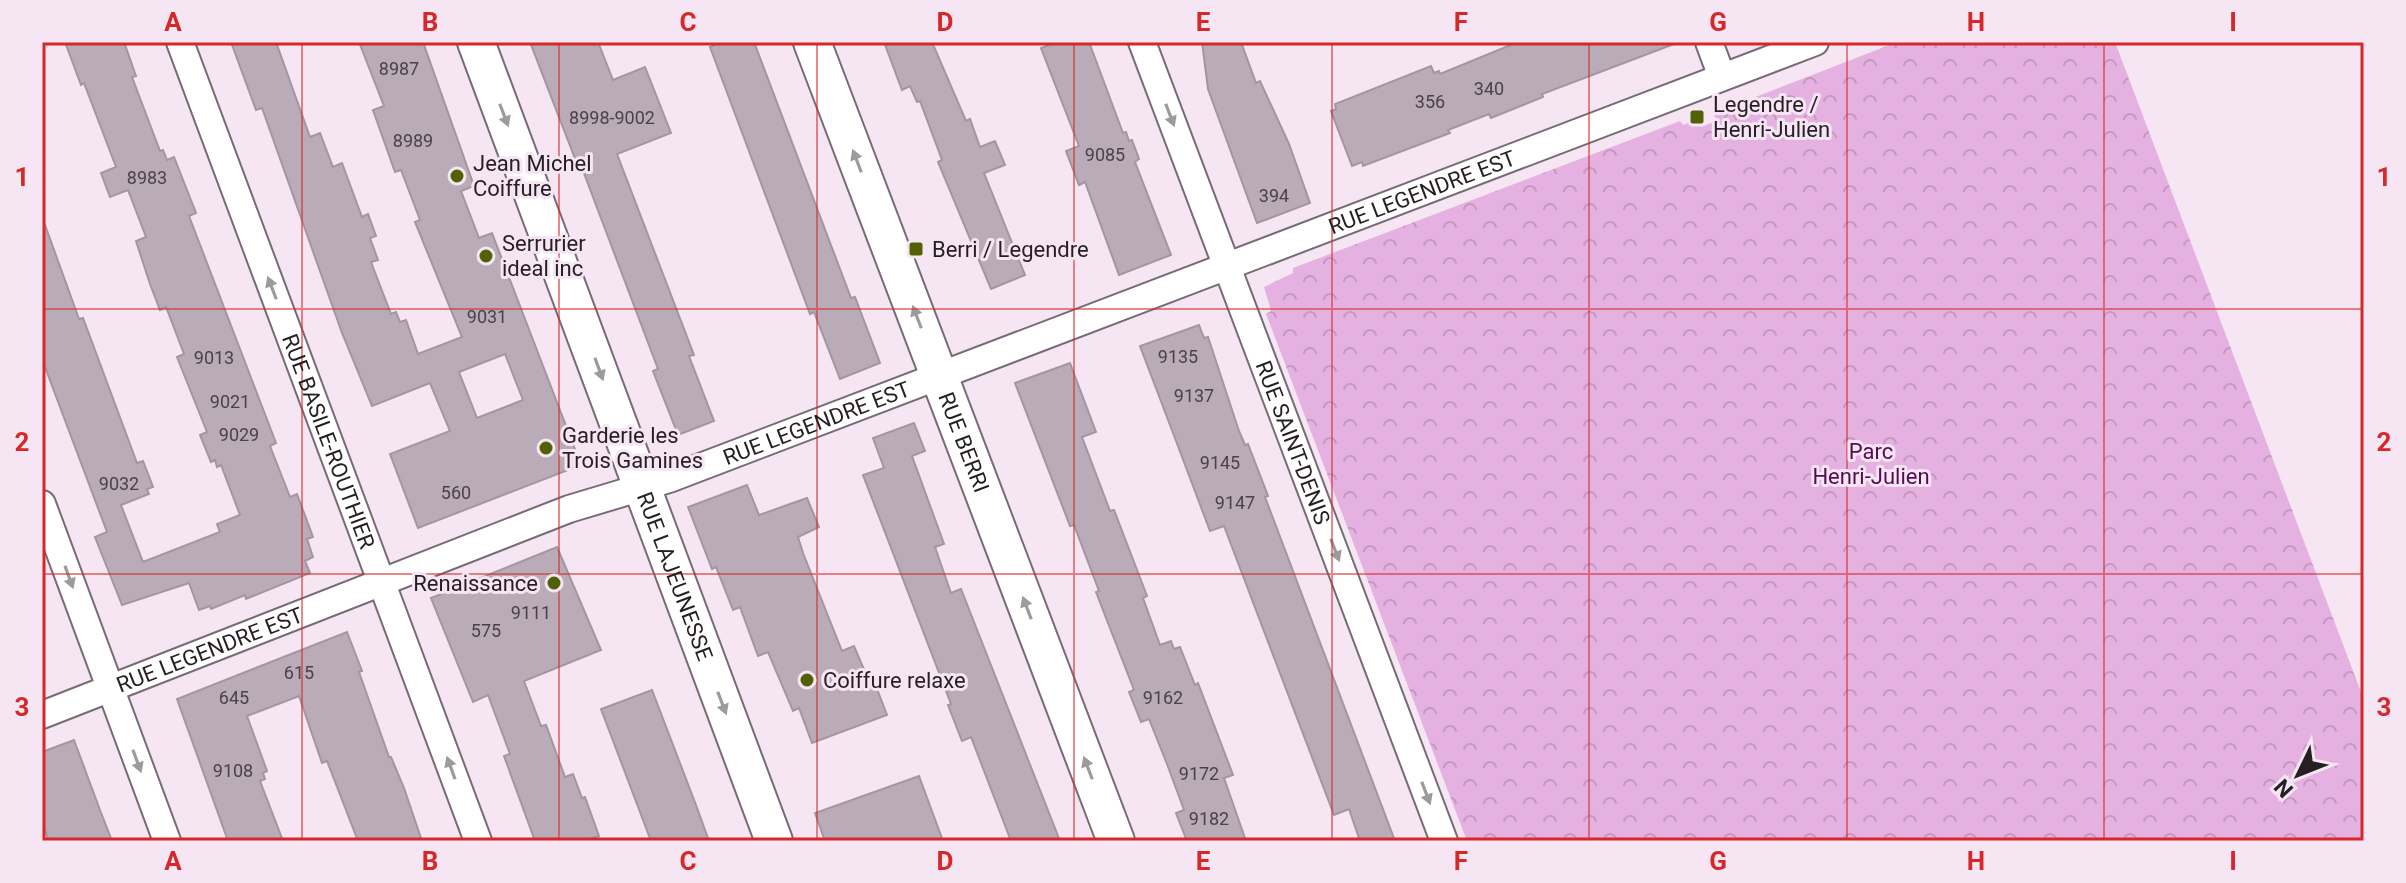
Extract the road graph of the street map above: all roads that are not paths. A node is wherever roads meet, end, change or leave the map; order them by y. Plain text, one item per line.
1 (180, 42) edge
2 (476, 42) edge
3 (812, 42) edge
4 (1142, 42) edge
5 (1709, 42) edge
6 (1815, 42) edge
7 (1722, 77) junction
8 (1228, 267) junction
9 (940, 376) junction
10 (642, 487) junction
11 (42, 504) edge
12 (382, 581) junction
13 (110, 688) junction
14 (42, 715) edge
15 (167, 841) edge
16 (478, 841) edge
17 (774, 841) edge
18 (1116, 841) edge
19 (1444, 841) edge

12 -> 1 street, RUE BASILE-ROUTHIER
2 -> 10 main road, RUE LAJEUNESSE
9 -> 3 main road, RUE BERRI
4 -> 8 street, RUE SAINT-DENIS
5 - 7 street
6 - 7 street, RUE LEGENDRE EST
7 - 8 street, RUE LEGENDRE EST
8 - 9 street, RUE LEGENDRE EST
8 -> 19 street, RUE SAINT-DENIS
9 - 10 street, RUE LEGENDRE EST
18 -> 9 main road, RUE BERRI
10 - 12 street, RUE LEGENDRE EST
10 -> 17 main road, RUE LAJEUNESSE
11 -> 13 street
12 - 13 street, RUE LEGENDRE EST
16 -> 12 street, RUE BASILE-ROUTHIER
13 - 14 street, RUE LEGENDRE EST
13 -> 15 street

